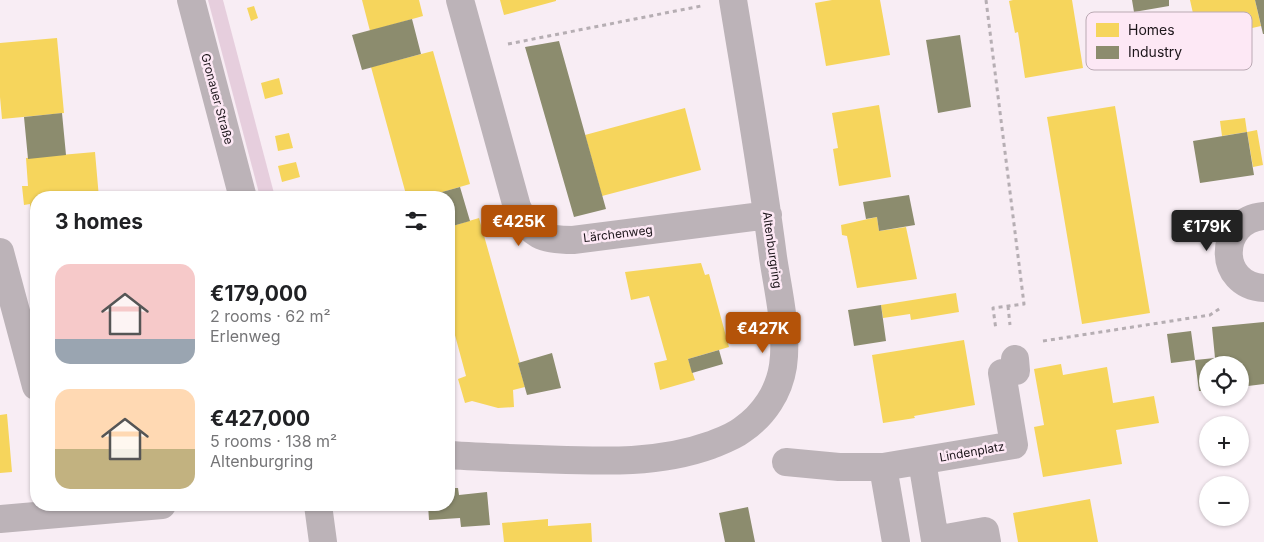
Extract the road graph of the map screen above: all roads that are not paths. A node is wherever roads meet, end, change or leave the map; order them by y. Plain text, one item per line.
1 (192, 0) edge
2 (460, 0) edge
3 (733, 0) edge
4 (241, 191) edge
5 (768, 215) junction
6 (1264, 216) edge
7 (0, 252) edge
8 (1258, 288) edge
9 (1014, 360) dead end
10 (30, 364) edge
11 (455, 456) edge
12 (922, 461) junction
13 (786, 462) dead end
14 (883, 467) junction
15 (56, 511) edge
16 (319, 511) edge
17 (0, 519) edge
18 (323, 542) edge
19 (896, 542) edge
20 (987, 542) edge

1 - 4 street, Gronauer Straße
2 - 5 street, Lärchenweg
3 - 5 street, Altenburgring
5 - 11 street, Altenburgring
6 - 8 street
7 - 10 street
9 - 12 street, Lindenplatz
12 - 14 street, Lindenplatz
12 - 20 street, Lindenplatz
13 - 14 street, Lindenplatz
14 - 19 street
15 - 17 street
16 - 18 street

